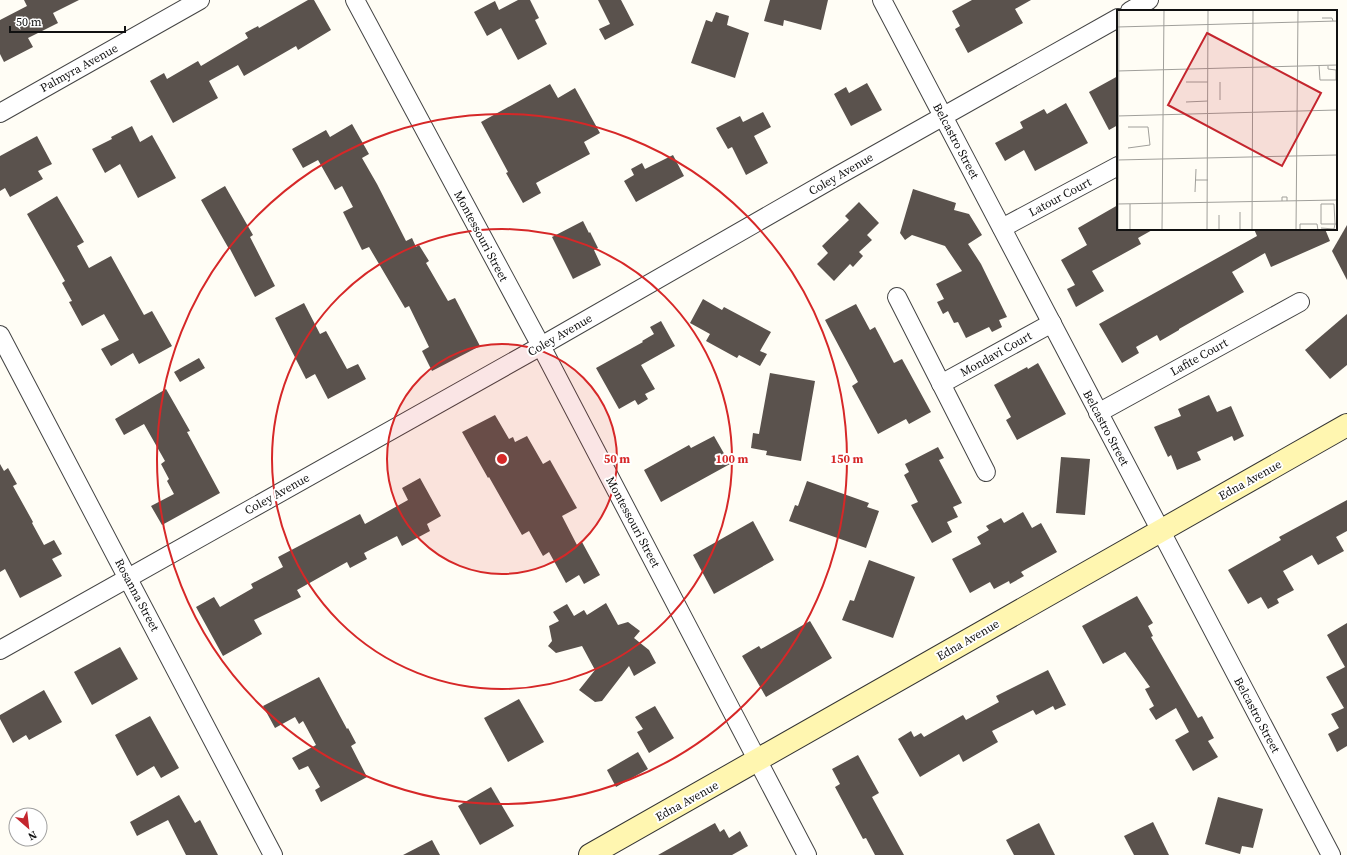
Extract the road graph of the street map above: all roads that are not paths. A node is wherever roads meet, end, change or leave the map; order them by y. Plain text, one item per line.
1 (200, 0) edge
2 (355, 0) edge
3 (882, 0) edge
4 (1149, 0) edge
5 (1132, 10) edge
6 (1117, 19) edge
7 (0, 113) edge
8 (942, 116) junction
9 (1117, 167) edge
10 (1002, 228) junction
11 (897, 297) dead end
12 (1300, 302) dead end
13 (1052, 323) junction
14 (0, 335) edge
15 (541, 346) junction
16 (941, 384) junction
17 (1098, 413) junction
18 (1347, 426) edge
19 (986, 472) dead end
20 (1160, 530) junction
21 (128, 578) junction
22 (0, 650) edge
23 (759, 760) junction
24 (273, 855) edge
25 (590, 855) edge
26 (807, 855) edge
27 (1331, 855) edge

1 - 7 street, Palmyra Avenue
2 - 15 street, Montessouri Street
3 - 8 street, Belcastro Street
4 - 5 street
6 - 8 street, Coley Avenue
8 - 10 street, Belcastro Street
8 - 15 street, Coley Avenue
9 - 10 street, Latour Court
10 - 13 street, Belcastro Street
11 - 16 street
12 - 17 street, Lafite Court
13 - 16 street, Mondavi Court
13 - 17 street, Belcastro Street
14 - 21 street, Rosanna Street
15 - 21 street, Coley Avenue
15 - 23 street, Montessouri Street
16 - 19 street
17 - 20 street, Belcastro Street
18 - 20 street, Edna Avenue
20 - 23 street, Edna Avenue
20 - 27 street, Belcastro Street
21 - 22 street, Coley Avenue
21 - 24 street, Rosanna Street
23 - 25 street, Edna Avenue
23 - 26 street, Montessouri Street

